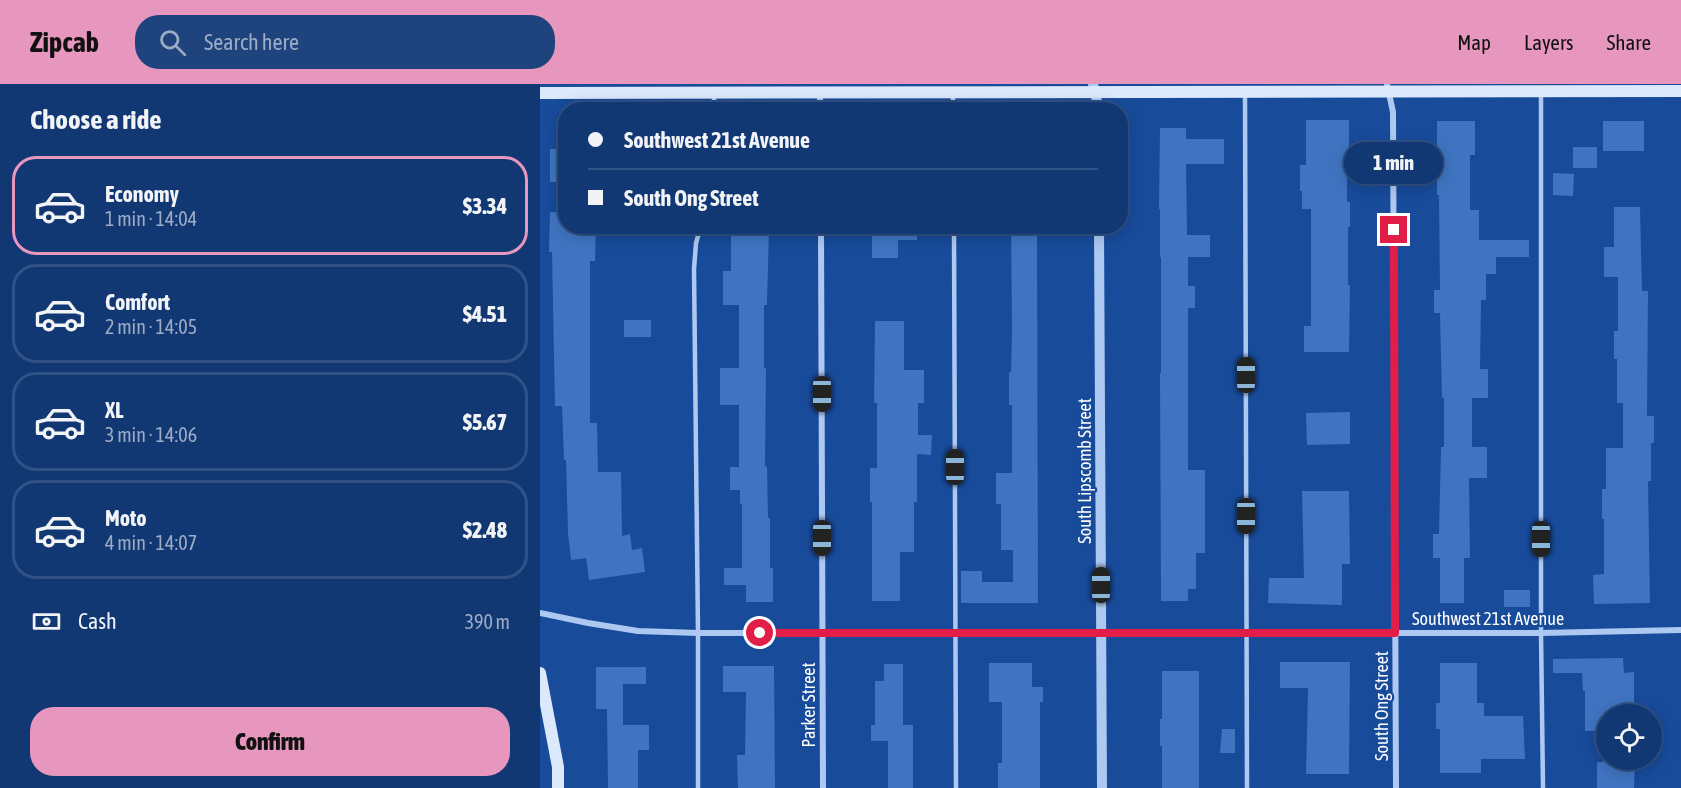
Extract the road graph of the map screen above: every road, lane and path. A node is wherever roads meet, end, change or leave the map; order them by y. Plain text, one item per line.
1 (1388, 88) edge
2 (1094, 89) edge
3 (1681, 91) edge
4 (1541, 92) junction
5 (540, 93) edge
6 (714, 93) junction
7 (820, 93) junction
8 (953, 93) junction
9 (1245, 93) junction
10 (714, 102) edge
11 (820, 102) edge
12 (953, 102) edge
13 (699, 234) edge
14 (821, 234) edge
15 (954, 234) edge
16 (1099, 234) edge
17 (540, 613) edge
18 (1681, 630) edge
19 (1101, 632) junction
20 (698, 633) junction
21 (823, 633) junction
22 (956, 633) junction
23 (1246, 633) junction
24 (1395, 633) junction
25 (1541, 633) junction
26 (540, 673) edge
27 (558, 788) edge
28 (698, 788) edge
29 (823, 788) edge
30 (956, 788) edge
31 (1102, 788) edge
32 (1247, 788) edge
33 (1396, 788) edge
34 (1542, 788) edge

1 - 4 main road
1 - 9 main road
1 - 24 street, South Ong Street
2 - 8 main road
2 - 9 main road
3 - 4 main road
4 - 25 lane
5 - 6 main road
6 - 7 main road
6 - 10 lane
7 - 8 main road
7 - 11 street
8 - 12 lane
9 - 23 lane
13 - 20 lane
14 - 21 street, Parker Street
15 - 22 lane
16 - 19 street, South Lipscomb Street
17 - 20 street, Southwest 21st Avenue
18 - 25 street, Southwest 21st Avenue
19 - 22 street, Southwest 21st Avenue
19 - 23 street, Southwest 21st Avenue
19 - 31 street, South Lipscomb Street
20 - 21 street, Southwest 21st Avenue
20 - 28 lane
21 - 22 street, Southwest 21st Avenue
21 - 29 street, Parker Street
22 - 30 lane
23 - 24 street, Southwest 21st Avenue
23 - 32 lane
24 - 25 street, Southwest 21st Avenue
24 - 33 street, South Ong Street
25 - 34 lane
26 - 27 main road

